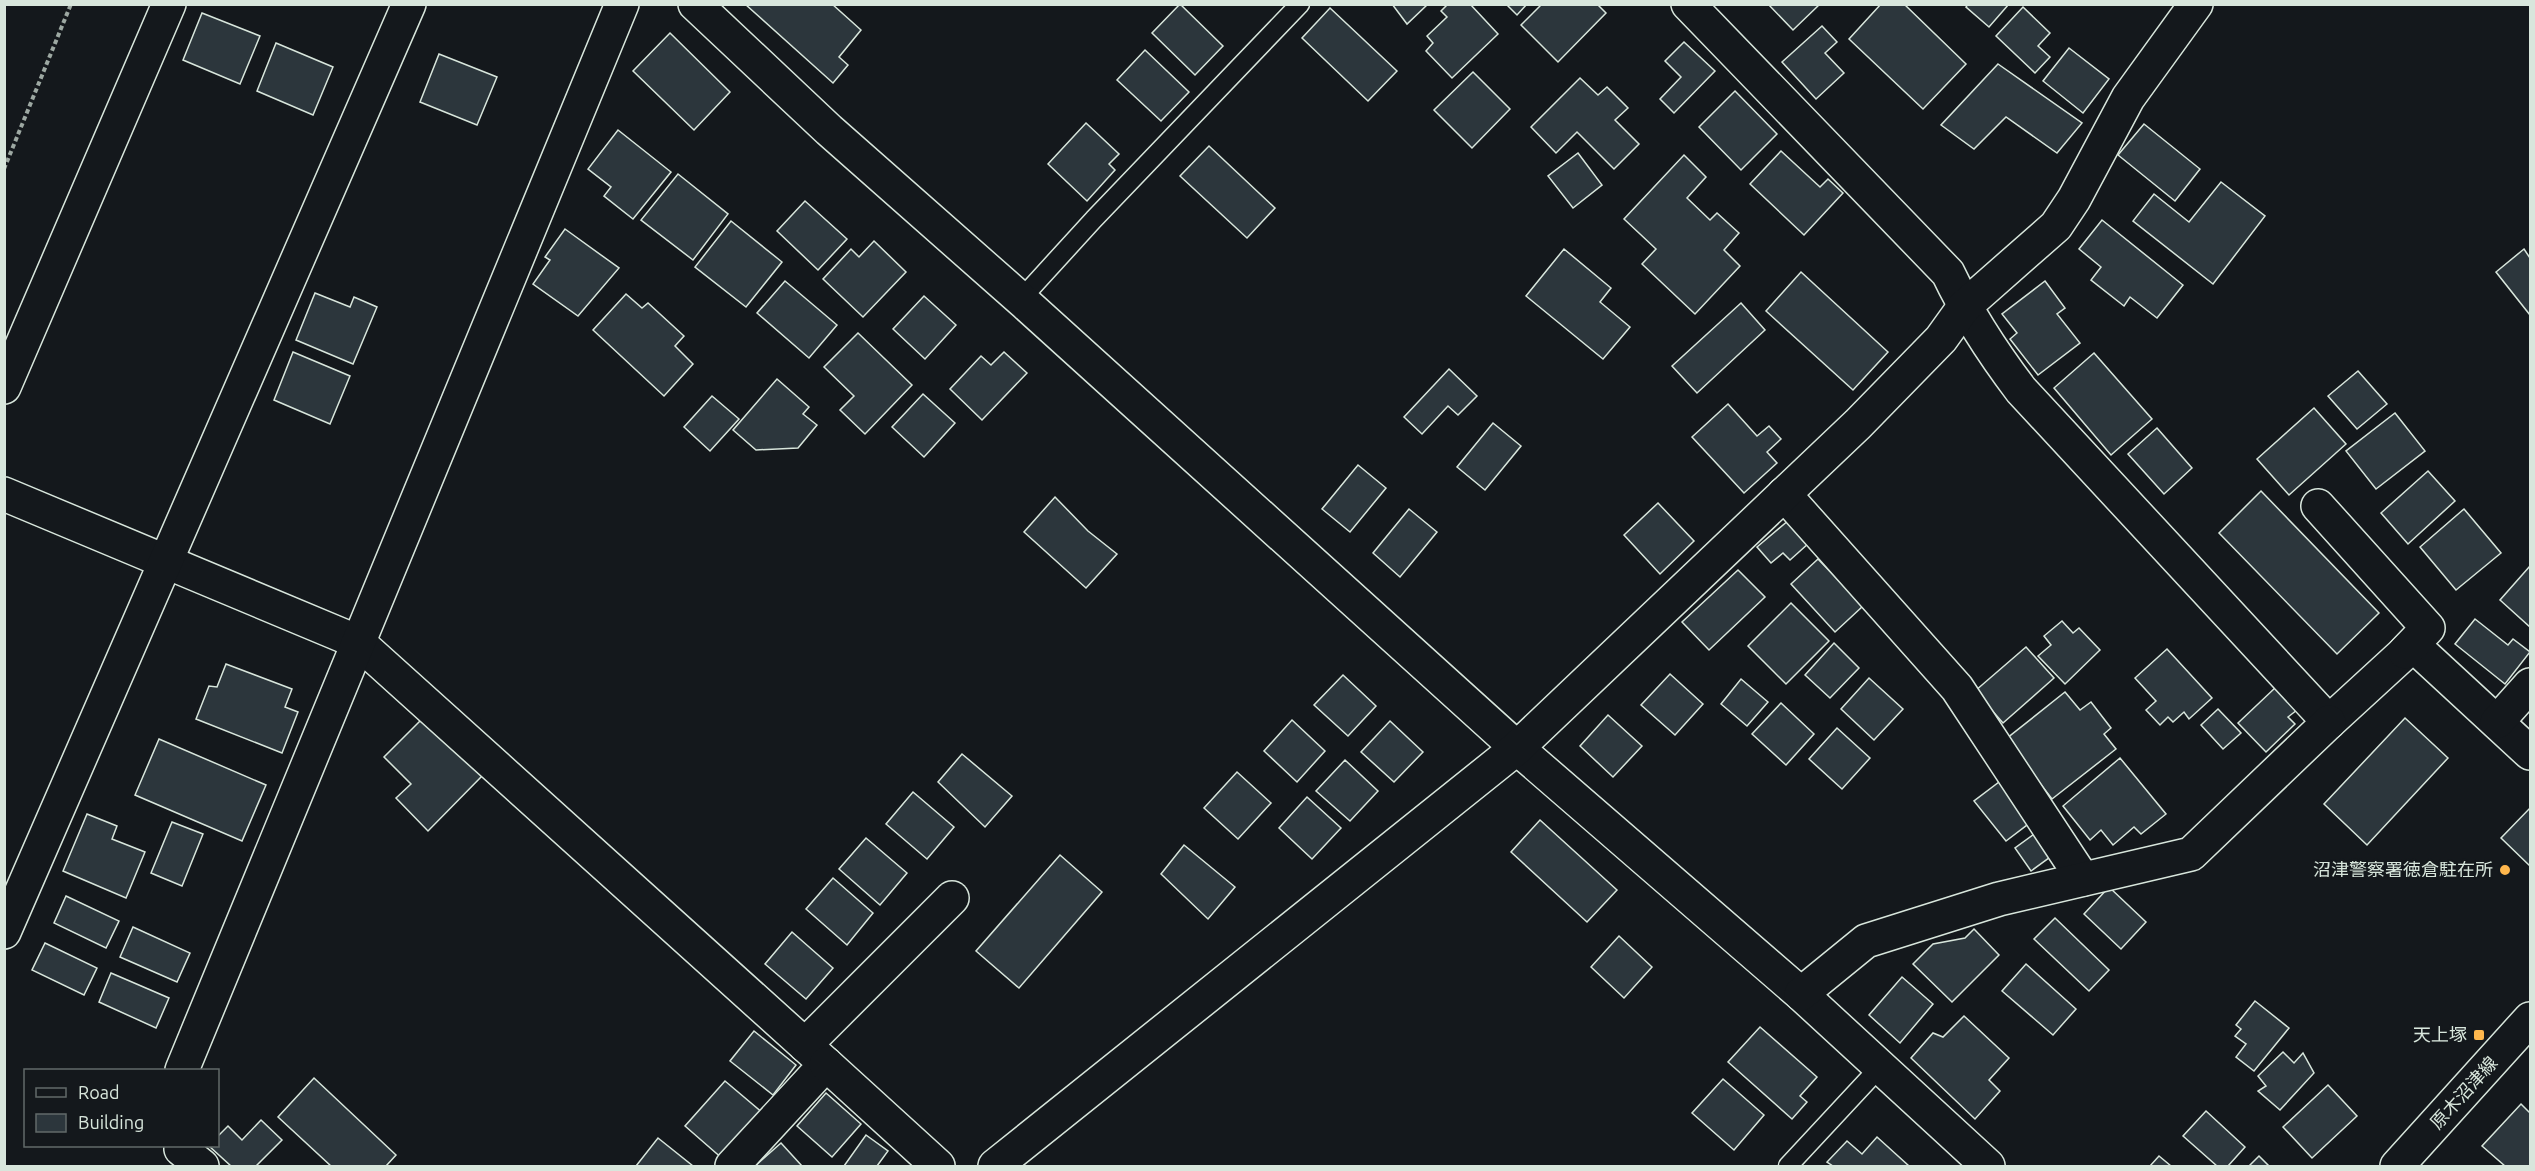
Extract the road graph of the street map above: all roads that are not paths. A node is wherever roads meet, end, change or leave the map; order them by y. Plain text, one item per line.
1 (169, 4) edge
2 (409, 4) edge
3 (622, 4) edge
4 (695, 4) edge
5 (1300, 4) edge
6 (1688, 4) edge
7 (2196, 4) edge
8 (1021, 299) junction
9 (1964, 307) junction
10 (4, 387) edge
11 (4, 494) edge
12 (1784, 494) junction
13 (2318, 506) dead end
14 (166, 562) junction
15 (358, 642) junction
16 (2405, 652) junction
17 (2530, 685) edge
18 (2329, 722) junction
19 (2497, 722) junction
20 (1517, 748) junction
21 (2530, 753) edge
22 (2083, 879) junction
23 (952, 898) dead end
24 (4, 932) edge
25 (1801, 994) junction
26 (2530, 1019) edge
27 (816, 1054) junction
28 (1880, 1067) junction
29 (183, 1069) edge
30 (732, 1167) edge
31 (938, 1167) edge
32 (995, 1167) edge
33 (1788, 1167) edge
34 (1988, 1167) edge
35 (2397, 1167) edge

1 - 10 street
2 - 14 street
3 - 15 street
4 - 8 street
5 - 8 lane
6 - 9 street
7 - 9 street
8 - 20 street
9 - 12 street
9 - 18 street
11 - 14 street
12 - 20 street
12 - 22 street
13 - 16 street
14 - 15 street
14 - 24 street
15 - 27 street
15 - 29 street
16 - 18 street
16 - 19 street
17 - 19 street
18 - 22 street
19 - 21 street
20 - 25 street
20 - 32 street
22 - 25 street
23 - 27 street
25 - 28 street
26 - 35 street, 原木沼津線
27 - 30 street
27 - 31 street
28 - 33 lane
28 - 34 street

